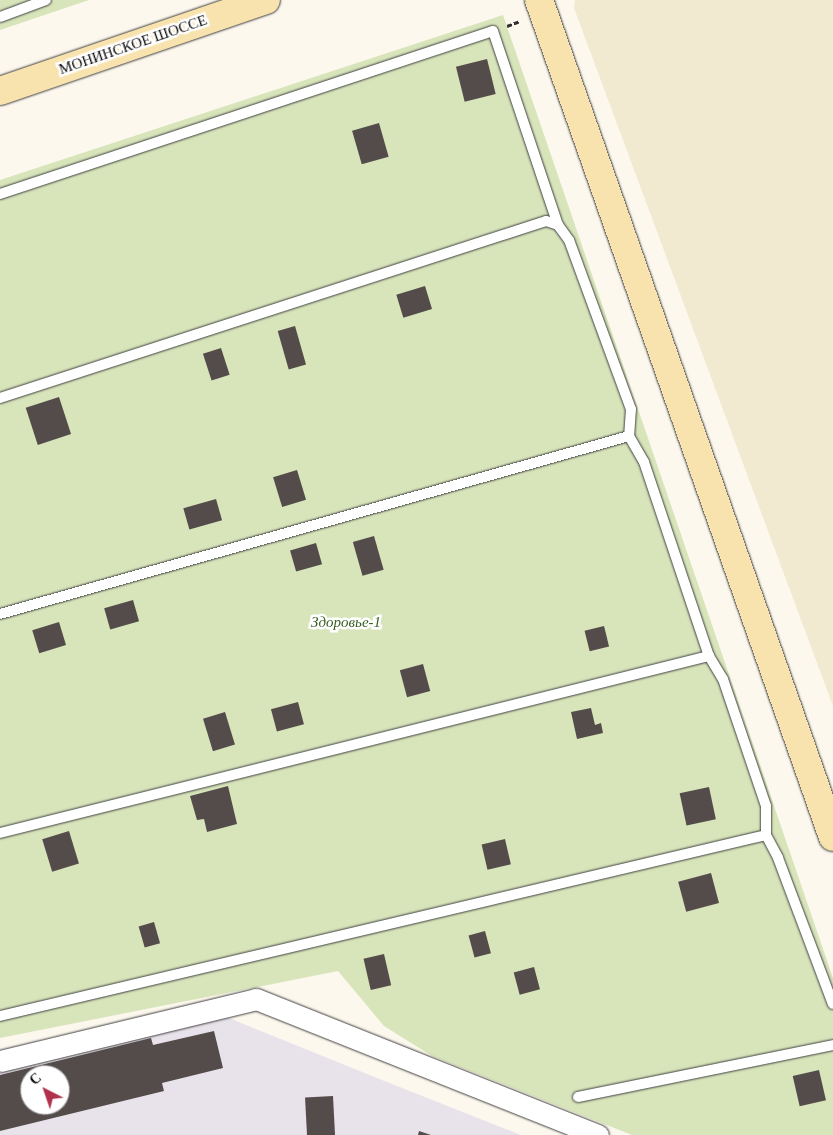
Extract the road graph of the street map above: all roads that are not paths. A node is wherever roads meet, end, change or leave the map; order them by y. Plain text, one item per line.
1 (46, 0) edge
2 (266, 0) edge
3 (538, 0) edge
4 (0, 17) edge
5 (0, 90) edge
6 (0, 194) edge
7 (558, 225) junction
8 (0, 398) edge
9 (629, 436) junction
10 (0, 614) edge
11 (709, 656) junction
12 (0, 833) edge
13 (766, 835) junction
14 (833, 837) edge
15 (833, 1004) edge
16 (0, 1016) edge
17 (833, 1045) edge
18 (0, 1061) edge
19 (578, 1097) dead end
20 (598, 1135) edge

1 - 4 lane
2 - 5 main road, МОНИНСКОЕ ШОССЕ
3 - 14 main road
6 - 7 lane
7 - 8 lane
7 - 9 lane
9 - 10 lane
9 - 11 lane
11 - 12 lane
11 - 13 lane
13 - 15 lane
13 - 16 lane
17 - 19 lane
18 - 20 street

